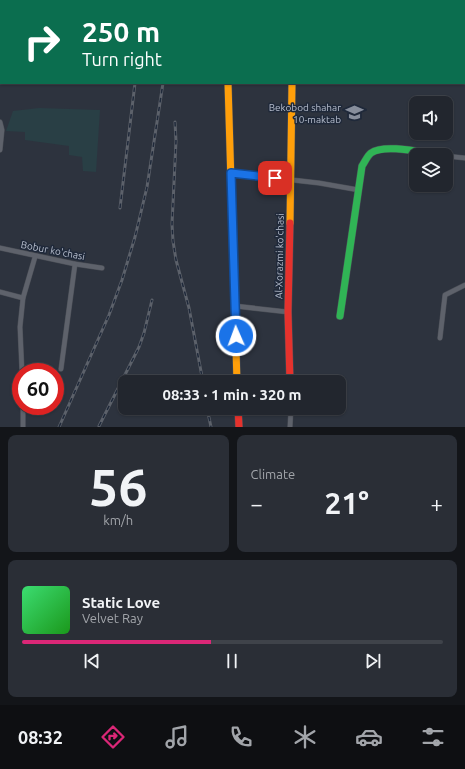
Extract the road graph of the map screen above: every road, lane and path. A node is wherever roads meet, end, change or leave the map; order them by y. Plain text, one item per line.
1 (228, 84) edge
2 (292, 84) edge
3 (0, 122) edge
4 (0, 150) edge
5 (409, 151) edge
6 (453, 157) edge
7 (465, 158) edge
8 (231, 173) junction
9 (290, 180) junction
10 (359, 190) junction
11 (0, 248) edge
12 (35, 256) junction
13 (75, 264) junction
14 (102, 268) dead end
15 (465, 285) edge
16 (0, 292) edge
17 (23, 298) junction
18 (235, 306) junction
19 (288, 312) junction
20 (340, 316) dead end
21 (440, 338) dead end
22 (22, 363) edge
23 (61, 363) edge
24 (237, 375) edge
25 (290, 375) edge
26 (23, 415) edge
27 (238, 415) edge
28 (291, 415) edge
29 (23, 427) edge
30 (239, 427) edge
31 (290, 427) edge

1 - 8 street
2 - 9 street, Al-Xorazmi ko'chasi
3 - 4 street
5 - 10 street
6 - 7 street
8 - 9 street
8 - 18 street
9 - 10 street
9 - 19 street, Al-Xorazmi ko'chasi
10 - 20 street
11 - 12 street, Bobur ko'chasi
12 - 13 street, Bobur ko'chasi
12 - 17 street
13 - 14 street, Bobur ko'chasi
13 - 23 street
15 - 21 street
16 - 17 street
17 - 22 street
18 - 19 street
18 - 24 street
19 - 25 street, Al-Xorazmi ko'chasi
26 - 29 street
27 - 30 street
28 - 31 street

